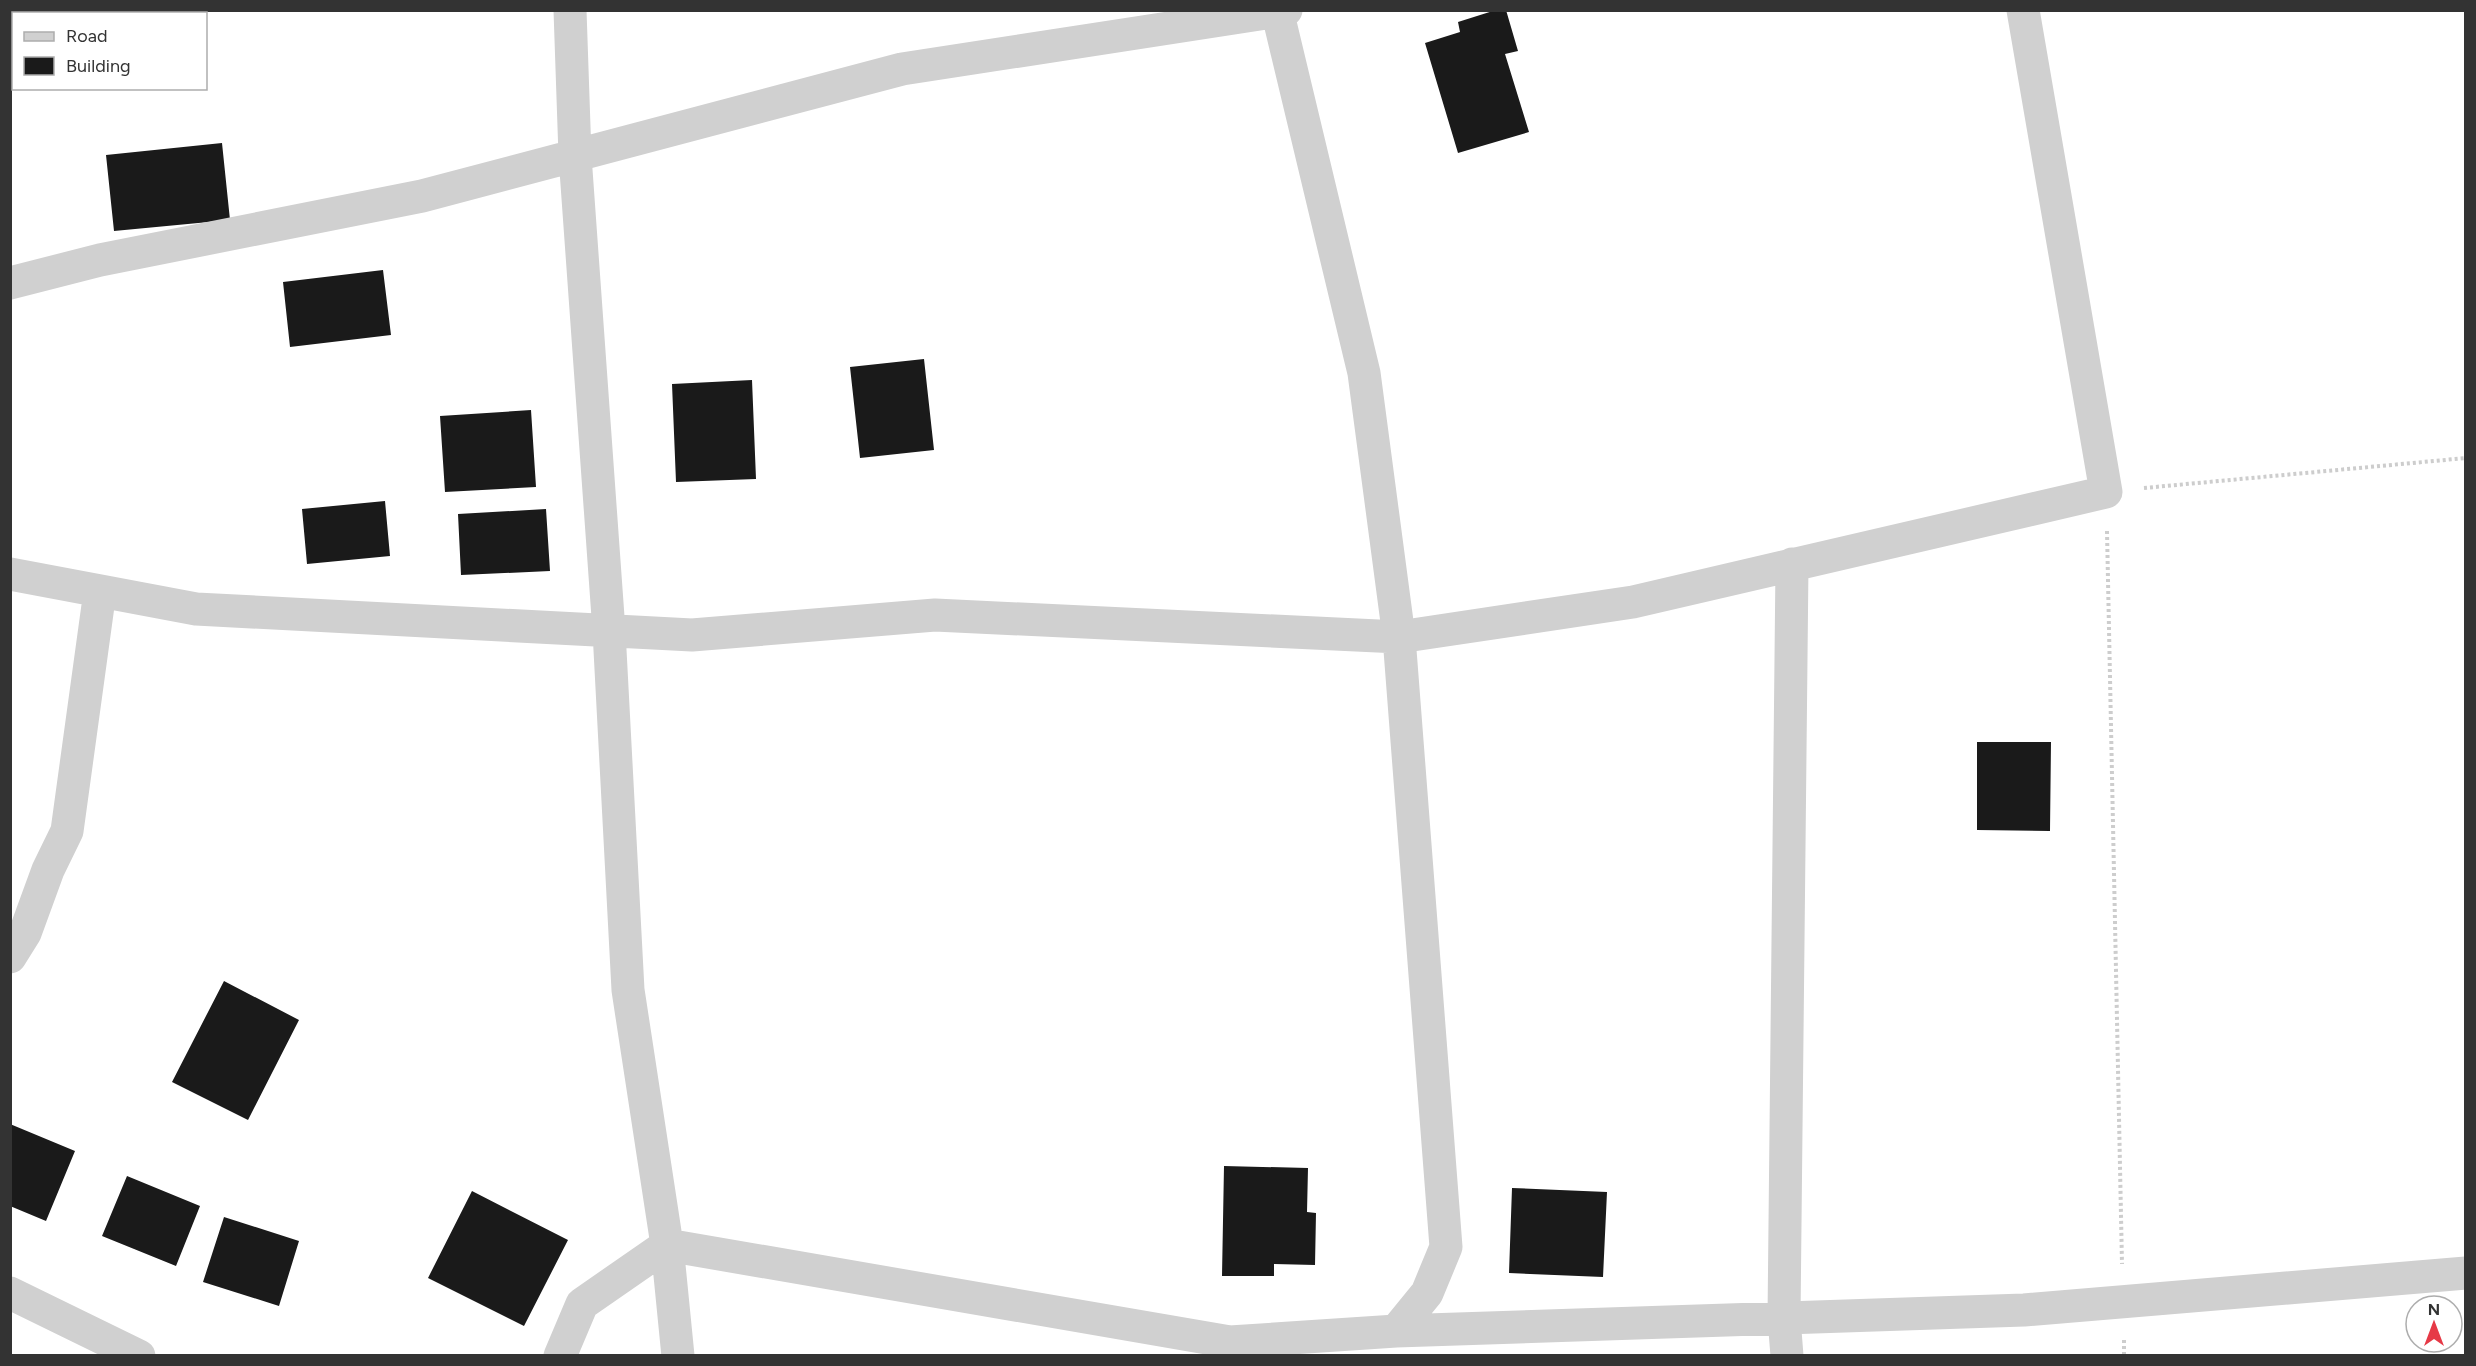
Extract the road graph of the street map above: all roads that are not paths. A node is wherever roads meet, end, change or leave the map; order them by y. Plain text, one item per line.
1 (570, 10) edge
2 (2024, 10) edge
3 (1280, 11) edge
4 (575, 156) junction
5 (10, 283) edge
6 (1792, 564) junction
7 (10, 574) edge
8 (100, 591) junction
9 (609, 631) junction
10 (1399, 637) junction
11 (10, 957) edge
12 (667, 1245) junction
13 (2466, 1273) edge
14 (10, 1293) edge
15 (1784, 1318) junction
16 (1396, 1330) junction
17 (1154, 1342) edge
18 (139, 1356) edge
19 (560, 1356) edge
20 (678, 1356) edge
21 (1787, 1356) edge

1 - 4 street
2 - 6 street
3 - 4 street
3 - 10 street
4 - 5 street
4 - 9 street
6 - 10 street
6 - 15 street
7 - 8 street
8 - 9 street
8 - 11 street
9 - 10 street
9 - 12 street
10 - 16 street
12 - 17 street
12 - 19 street
12 - 20 street
13 - 15 street
14 - 18 street
15 - 16 street
15 - 21 street
16 - 17 street

